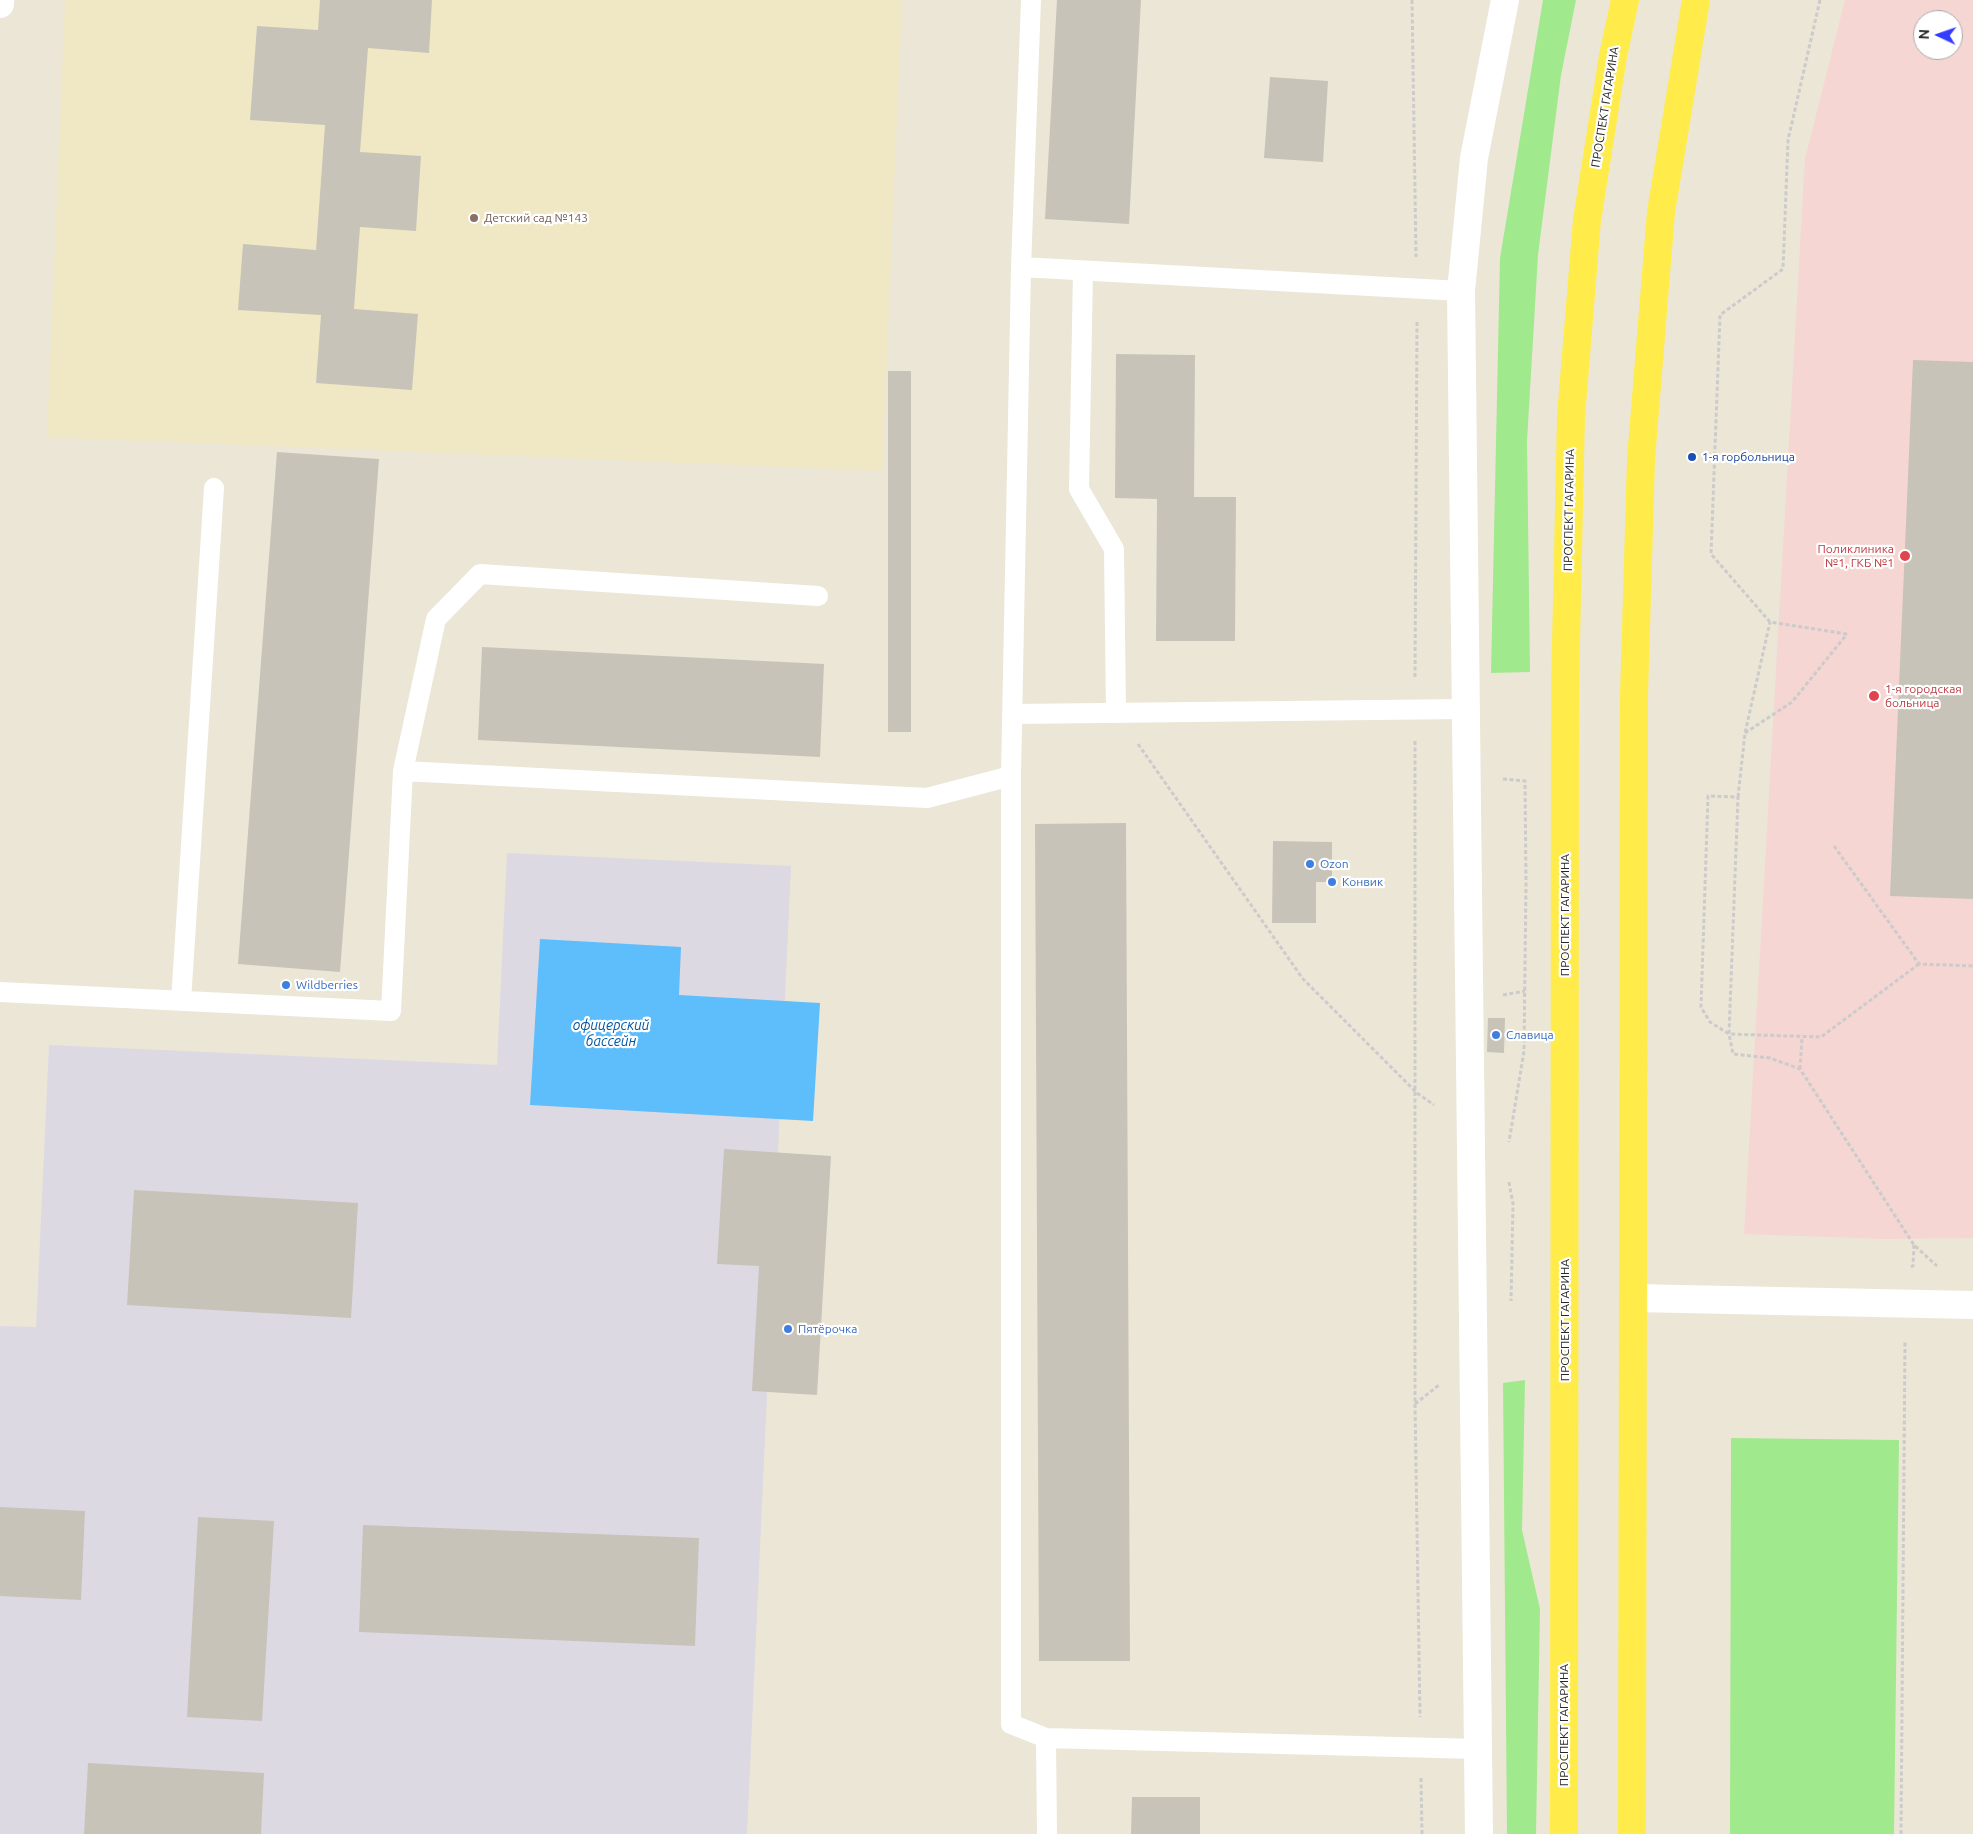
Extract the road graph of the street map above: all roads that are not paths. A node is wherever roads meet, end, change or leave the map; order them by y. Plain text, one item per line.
1 (0, 0) edge
2 (1031, 0) edge
3 (1505, 0) edge
4 (1625, 0) edge
5 (1696, 0) edge
6 (0, 4) edge
7 (1021, 267) junction
8 (1083, 271) junction
9 (1461, 291) junction
10 (214, 488) dead end
11 (818, 596) dead end
12 (1466, 709) junction
13 (1116, 713) junction
14 (1012, 714) junction
15 (403, 772) junction
16 (1011, 776) junction
17 (0, 992) edge
18 (181, 1001) junction
19 (1633, 1298) junction
20 (1973, 1306) edge
21 (1046, 1738) junction
22 (1477, 1749) junction
23 (1047, 1834) edge
24 (1479, 1834) edge
25 (1564, 1834) edge
26 (1632, 1834) edge

1 - 6 street
2 - 7 lane
3 - 9 street
4 - 25 main road, ПРОСПЕКТ ГАГАРИНА
5 - 19 main road
7 - 8 lane
7 - 14 lane
8 - 9 lane
8 - 13 lane
9 - 12 street
10 - 18 lane
11 - 15 lane
12 - 13 lane
12 - 22 street
13 - 14 lane
14 - 16 lane
15 - 16 lane
15 - 18 lane
16 - 21 lane
17 - 18 lane
19 - 20 street
19 - 26 main road
21 - 22 lane
21 - 23 lane
22 - 24 street

